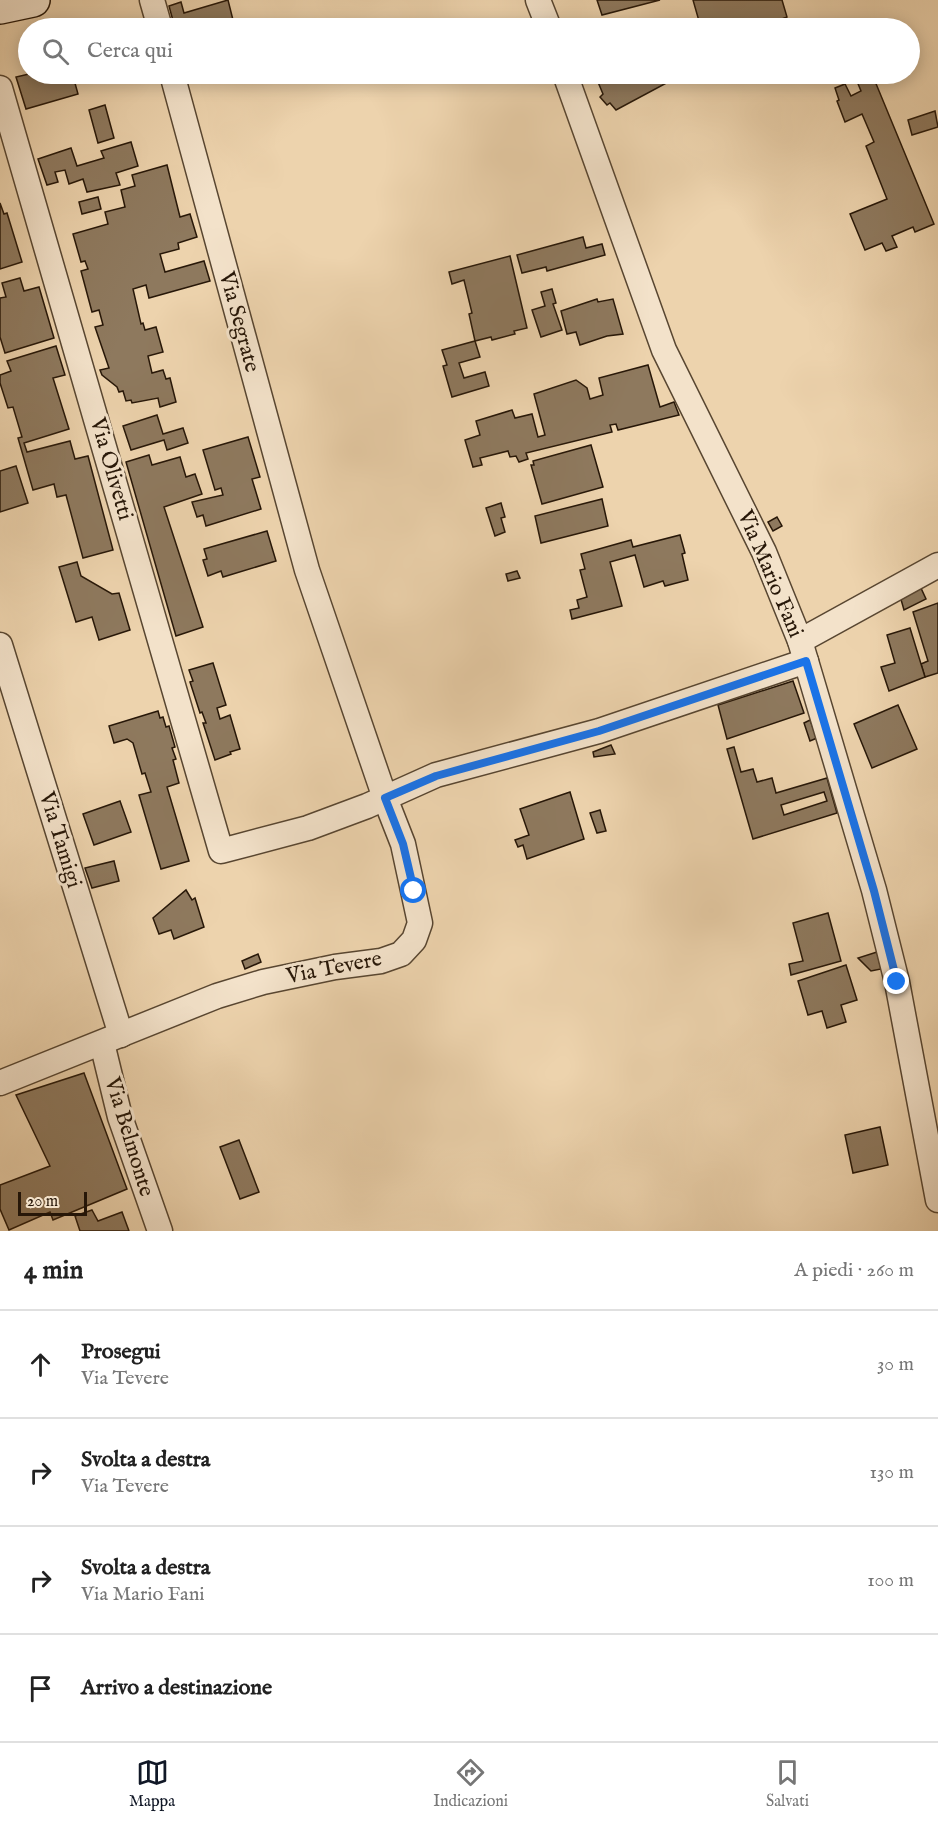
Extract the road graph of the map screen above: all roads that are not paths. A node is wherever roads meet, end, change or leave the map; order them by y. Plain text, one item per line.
1 (33, 0) edge
2 (152, 0) edge
3 (538, 0) edge
4 (0, 7) edge
5 (157, 18) edge
6 (545, 18) edge
7 (175, 84) edge
8 (569, 84) edge
9 (0, 88) edge
10 (938, 565) edge
11 (0, 645) edge
12 (803, 651) junction
13 (385, 798) junction
14 (111, 1039) junction
15 (0, 1083) edge
16 (938, 1200) edge
17 (160, 1231) edge

1 - 4 street
2 - 5 street
3 - 6 street
7 - 13 street, Via Segrate
8 - 12 street, Via Mario Fani
9 - 13 street, Via Olivetti
10 - 12 street
11 - 14 street, Via Tamigi
12 - 13 street
12 - 16 street, Via Mario Fani
13 - 14 street, Via Tevere
14 - 15 street, Via Tevere
14 - 17 street, Via Belmonte

